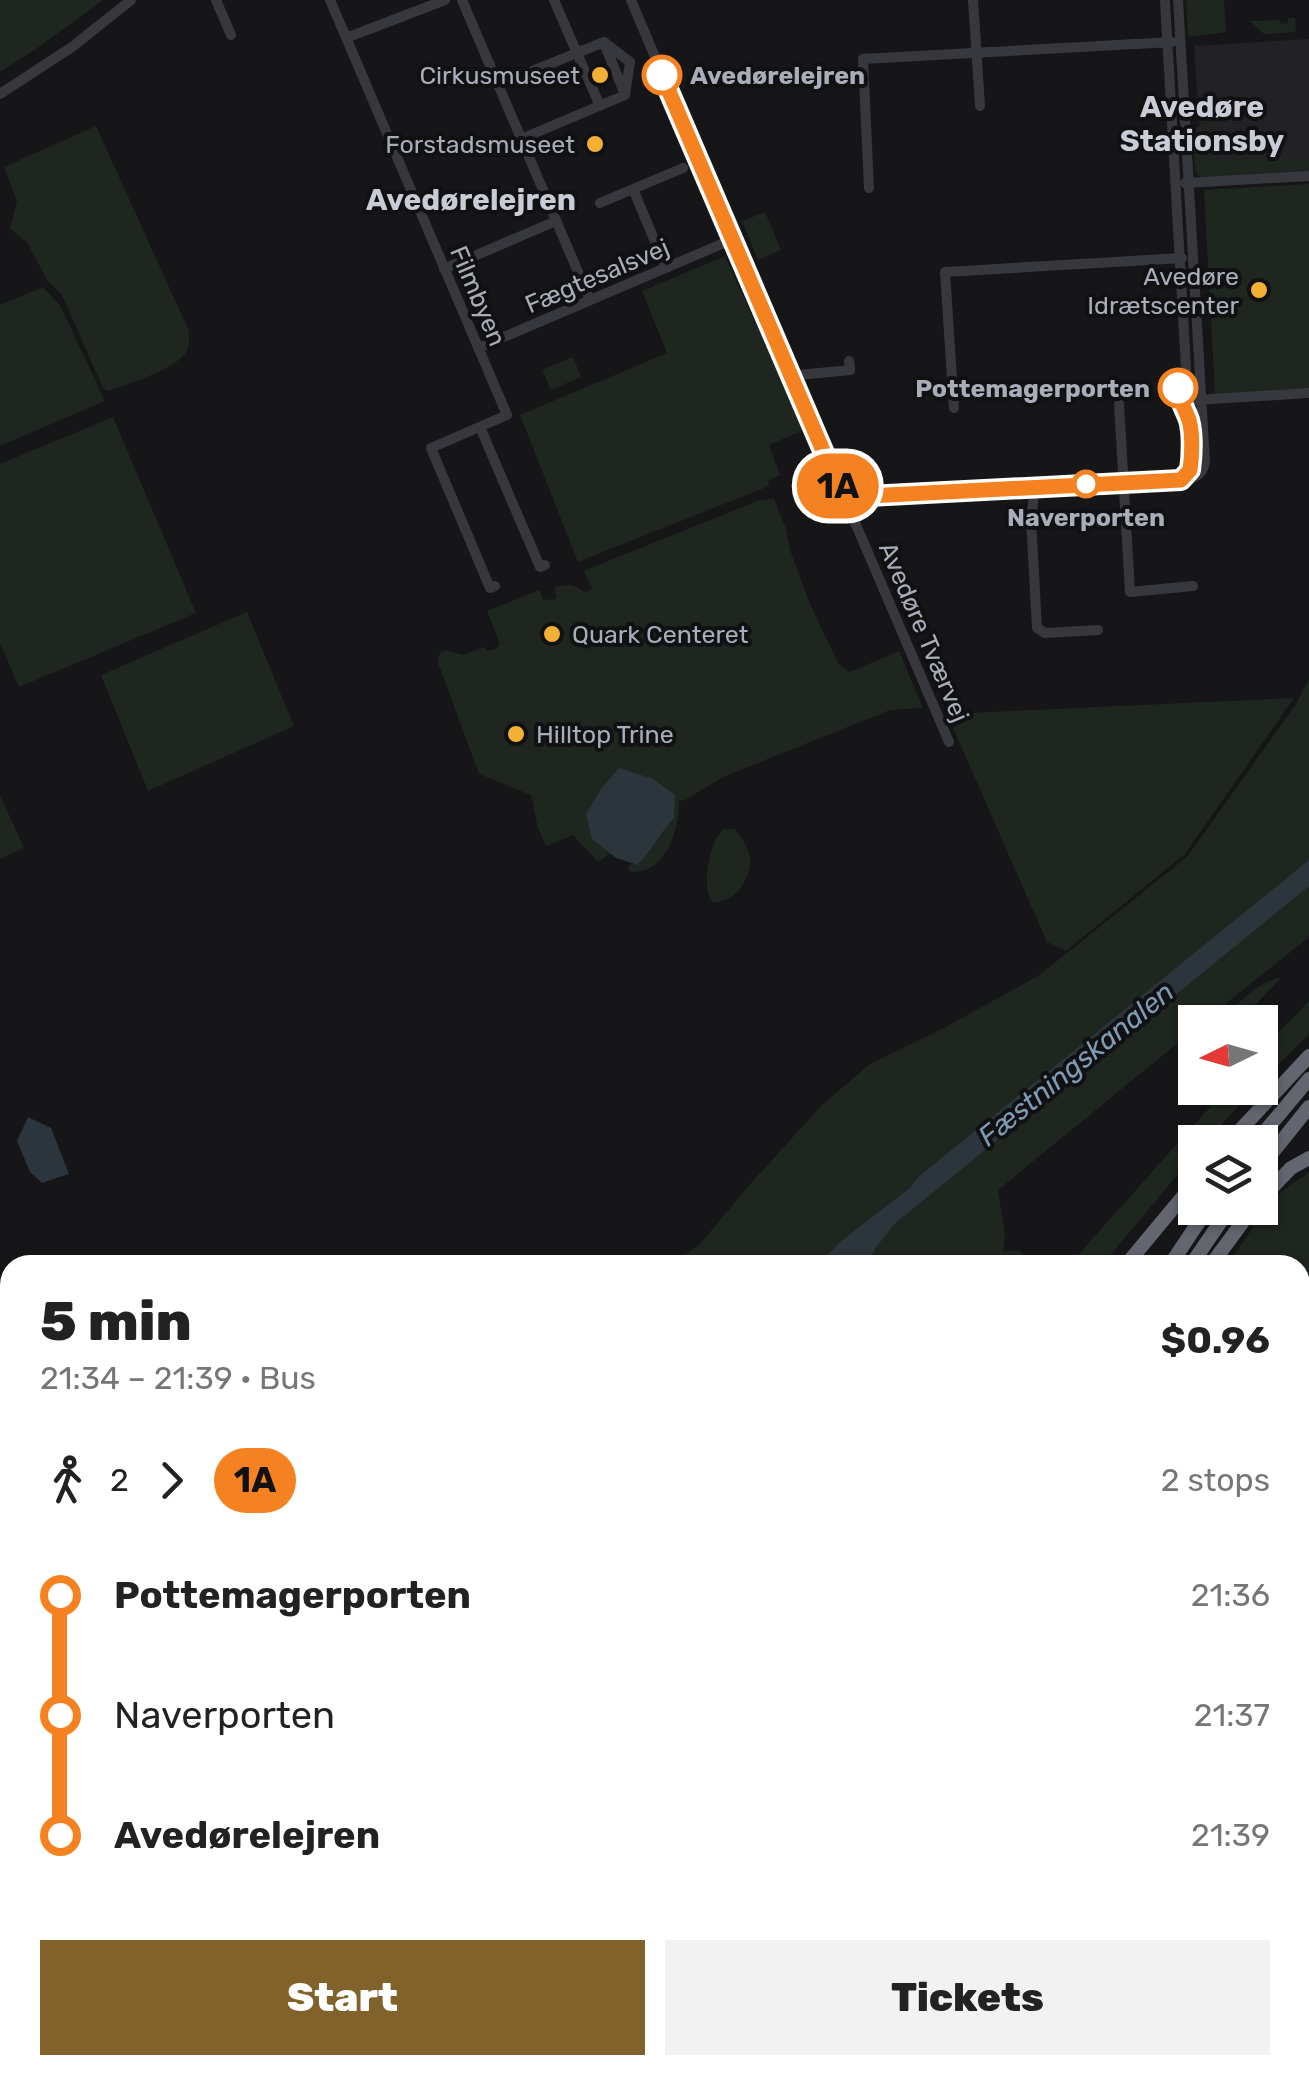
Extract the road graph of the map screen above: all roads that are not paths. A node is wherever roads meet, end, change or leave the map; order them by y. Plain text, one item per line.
1 (131, 0) edge
2 (216, 0) edge
3 (330, 0) edge
4 (445, 0) edge
5 (462, 0) edge
6 (554, 0) edge
7 (631, 0) edge
8 (973, 0) edge
9 (1165, 0) edge
10 (1178, 0) edge
11 (231, 35) dead end
12 (346, 38) junction
13 (604, 42) junction
14 (1167, 42) junction
15 (1180, 42) junction
16 (576, 52) junction
17 (653, 52) junction
18 (976, 52) junction
19 (630, 62) junction
20 (498, 85) junction
21 (0, 94) edge
22 (626, 95) junction
23 (600, 106) junction
24 (980, 106) dead end
25 (521, 140) junction
26 (683, 168) dead end
27 (1309, 176) edge
28 (1189, 183) junction
29 (1176, 184) junction
30 (869, 188) dead end
31 (633, 189) junction
32 (600, 203) dead end
33 (556, 221) junction
34 (731, 240) junction
35 (1193, 258) junction
36 (1180, 259) junction
37 (666, 268) junction
38 (444, 269) junction
39 (590, 300) junction
40 (478, 348) junction
41 (848, 361) dead end
42 (789, 376) junction
43 (1309, 393) edge
44 (1201, 399) junction
45 (1188, 400) junction
46 (1119, 404) dead end
47 (954, 408) dead end
48 (480, 427) junction
49 (1181, 480) junction
50 (1125, 483) junction
51 (1036, 486) junction
52 (848, 497) junction
53 (545, 565) dead end
54 (495, 586) dead end
55 (1194, 586) dead end
56 (1098, 630) dead end
57 (949, 742) dead end
58 (1309, 1056) edge
59 (1309, 1080) edge
60 (1309, 1107) edge
61 (1245, 1125) edge
62 (1271, 1125) edge
63 (1278, 1146) edge
64 (1309, 1158) edge
65 (1278, 1182) edge
66 (1178, 1202) edge
67 (1197, 1225) edge
68 (1218, 1225) edge
69 (1241, 1225) edge
70 (1134, 1255) edge
71 (1177, 1255) edge
72 (1198, 1255) edge
73 (1219, 1255) edge

1 - 21 street
2 - 11 street
3 - 12 street, Filmbyen
4 - 12 street
5 - 20 street
6 - 16 street
7 - 17 street, Avedøre Tværvej
8 - 18 street
9 - 14 street
10 - 15 street
12 - 38 street, Filmbyen
13 - 16 street
13 - 19 street
13 - 22 street
14 - 15 street
14 - 18 street
14 - 29 street
15 - 28 street
16 - 20 street
16 - 23 street
17 - 19 street
17 - 34 street, Avedøre Tværvej
18 - 24 street
18 - 30 street
19 - 22 street
20 - 25 street
22 - 23 street
23 - 25 street
25 - 33 street
26 - 31 street
27 - 28 street
28 - 29 street
28 - 35 street
29 - 36 street
31 - 32 street
31 - 37 street
33 - 38 street
33 - 39 street
34 - 37 street, Fægtesalsvej
34 - 42 street, Avedøre Tværvej
35 - 36 street
35 - 44 street
36 - 45 street
36 - 47 street
37 - 39 street, Fægtesalsvej
38 - 40 street, Filmbyen
39 - 40 street, Fægtesalsvej
40 - 48 street, Filmbyen
41 - 42 street
42 - 52 street, Avedøre Tværvej
43 - 44 street
44 - 45 street
44 - 49 street
45 - 49 street
46 - 50 street
48 - 53 street
48 - 54 street
49 - 50 street
50 - 51 street
50 - 55 street
51 - 52 street
51 - 56 street
52 - 57 street, Avedøre Tværvej
58 - 61 highway
59 - 62 highway
60 - 63 highway
64 - 65 highway
66 - 70 highway
67 - 71 highway
68 - 72 highway
69 - 73 highway

